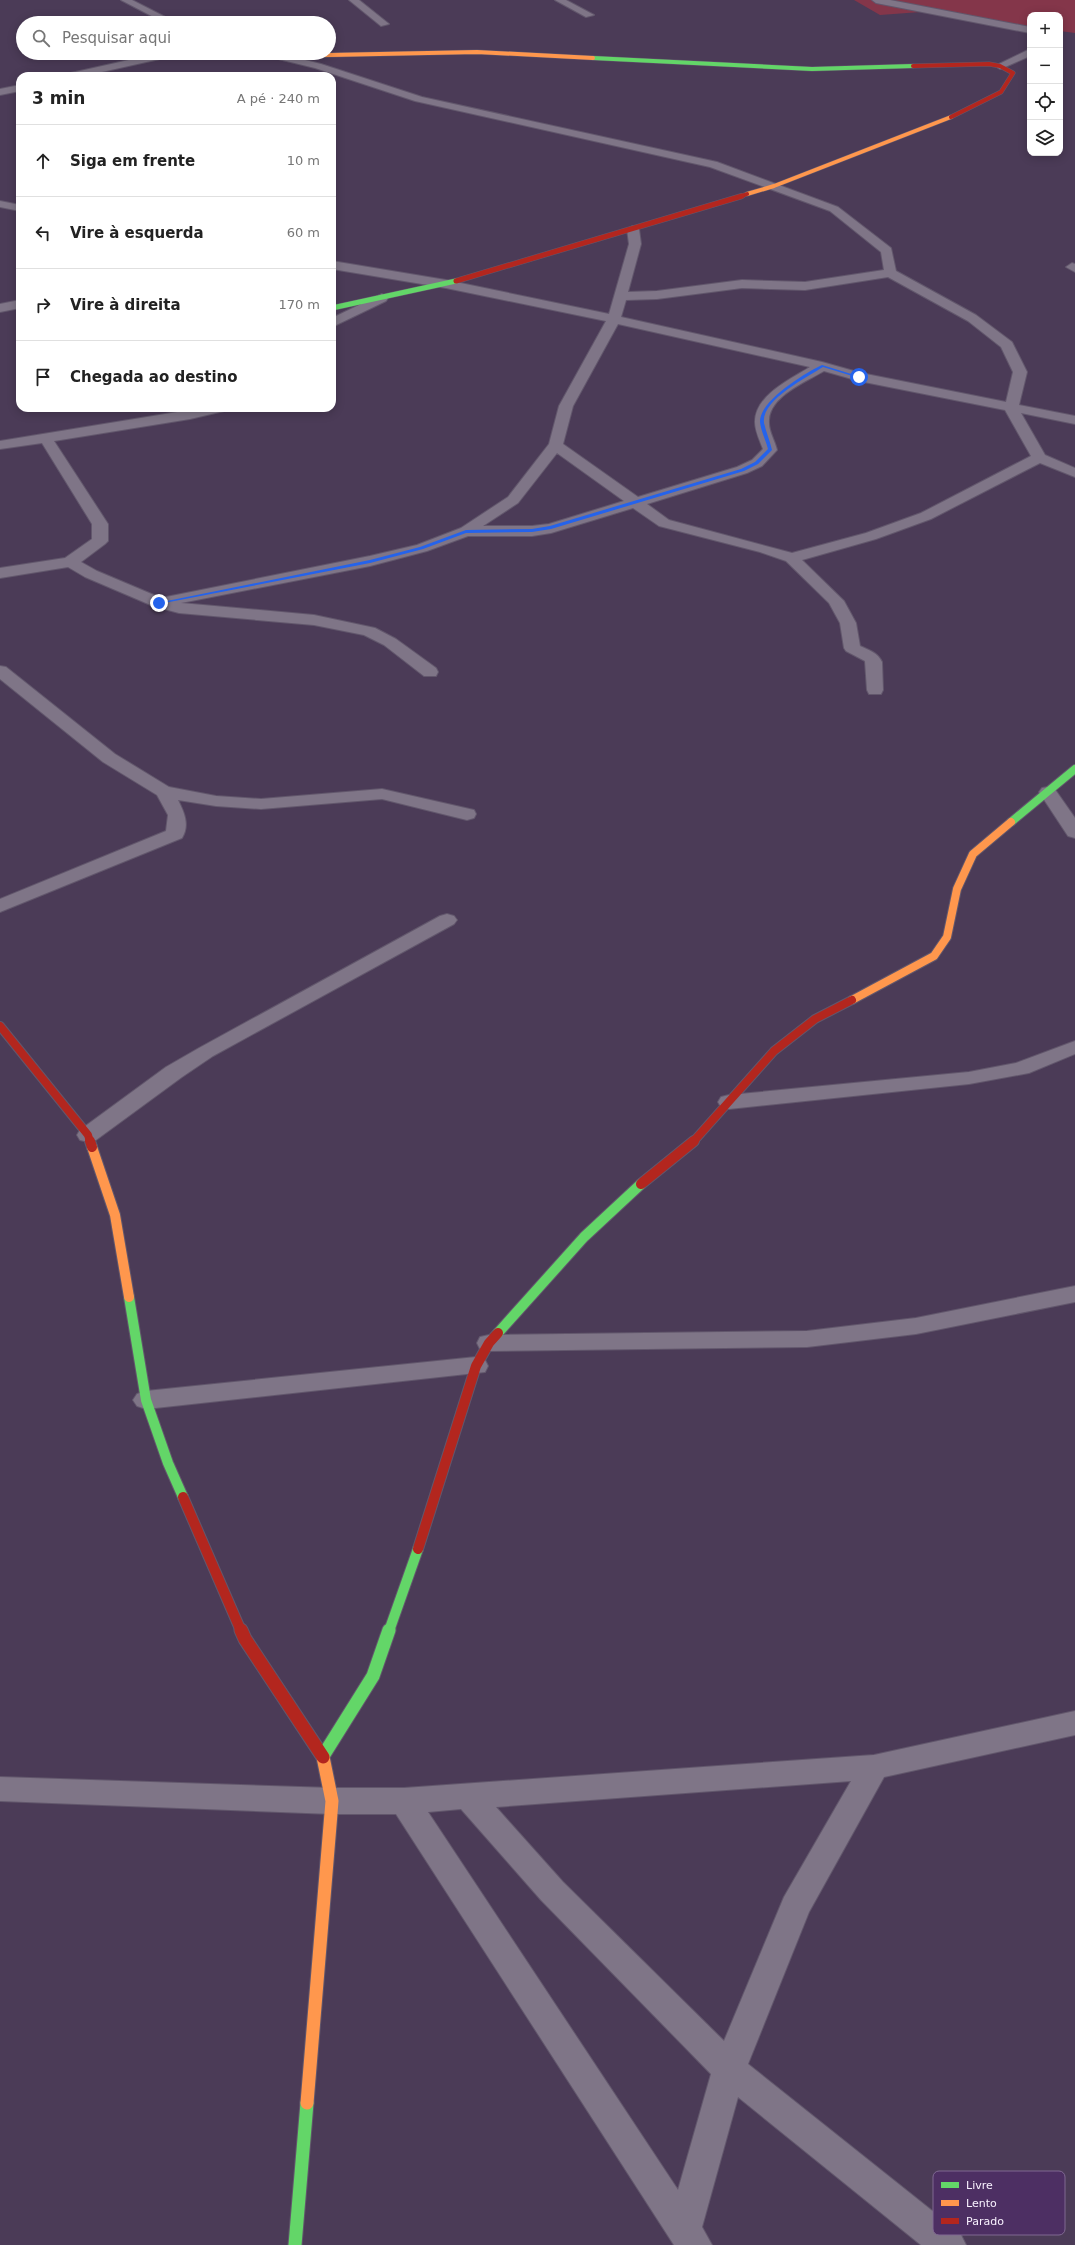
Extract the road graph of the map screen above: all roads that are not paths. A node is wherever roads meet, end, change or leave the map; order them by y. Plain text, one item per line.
1 (125, 0) edge
2 (353, 0) edge
3 (559, 0) edge
4 (876, 0) edge
5 (158, 16) edge
6 (588, 16) dead end
7 (384, 24) dead end
8 (1027, 29) edge
9 (1027, 53) edge
10 (336, 55) edge
11 (146, 60) edge
12 (296, 60) edge
13 (1000, 66) junction
14 (101, 72) edge
15 (16, 89) edge
16 (0, 92) edge
17 (774, 186) junction
18 (0, 204) edge
19 (16, 207) edge
20 (633, 229) junction
21 (336, 267) edge
22 (890, 273) junction
23 (446, 284) junction
24 (620, 296) junction
25 (657, 296) junction
26 (382, 298) junction
27 (16, 305) edge
28 (336, 307) edge
29 (0, 308) edge
30 (615, 314) junction
31 (336, 321) edge
32 (822, 366) junction
33 (1011, 408) junction
34 (202, 412) edge
35 (1075, 420) edge
36 (46, 437) junction
37 (0, 445) edge
38 (556, 445) junction
39 (1039, 458) junction
40 (1075, 473) edge
41 (634, 502) junction
42 (466, 531) junction
43 (791, 558) junction
44 (70, 562) junction
45 (0, 573) edge
46 (159, 603) junction
47 (0, 671) edge
48 (430, 672) dead end
49 (874, 690) dead end
50 (1075, 769) edge
51 (164, 792) junction
52 (1048, 792) junction
53 (467, 814) dead end
54 (1075, 832) edge
55 (0, 906) edge
56 (447, 920) dead end
57 (0, 1026) edge
58 (1075, 1047) edge
59 (729, 1102) junction
60 (88, 1135) junction
61 (1075, 1294) edge
62 (489, 1343) junction
63 (476, 1366) junction
64 (146, 1400) junction
65 (1075, 1723) edge
66 (323, 1756) junction
67 (874, 1767) junction
68 (0, 1789) edge
69 (468, 1796) junction
70 (332, 1801) junction
71 (404, 1801) junction
72 (729, 2069) junction
73 (933, 2233) edge
74 (936, 2235) edge
75 (689, 2237) edge
76 (296, 2245) edge
77 (948, 2245) edge

1 - 5 street
2 - 7 street
3 - 6 street
4 - 8 street
9 - 13 street
10 - 13 street
11 - 14 street
12 - 17 street
13 - 17 street
15 - 16 street
17 - 20 street
17 - 22 street
18 - 19 street
20 - 23 street
20 - 24 street
21 - 23 street
22 - 25 street
22 - 33 street
23 - 26 street
23 - 30 street
24 - 25 street
24 - 30 street
25 - 30 street
26 - 28 street
26 - 31 street
27 - 29 street
30 - 32 street
30 - 38 street
32 - 33 street
32 - 41 street
33 - 35 street
33 - 39 street
34 - 36 street
36 - 37 street
36 - 44 street
38 - 41 street
38 - 42 street
39 - 40 street
39 - 43 street
41 - 42 street
41 - 43 street
42 - 46 street
43 - 49 street
44 - 45 street
44 - 46 street
46 - 48 street
47 - 51 street
50 - 52 street
51 - 53 street
51 - 55 street
52 - 54 street
52 - 59 street
56 - 60 street
57 - 60 street
58 - 59 street
59 - 62 street
60 - 64 street
61 - 62 street
62 - 63 street
63 - 64 street
63 - 66 street
64 - 66 street
65 - 67 street
66 - 70 street
67 - 69 street
67 - 72 street
68 - 70 street
69 - 71 street
69 - 72 street
70 - 71 street
70 - 76 street
71 - 75 street
72 - 73 street
72 - 75 street
74 - 77 street

